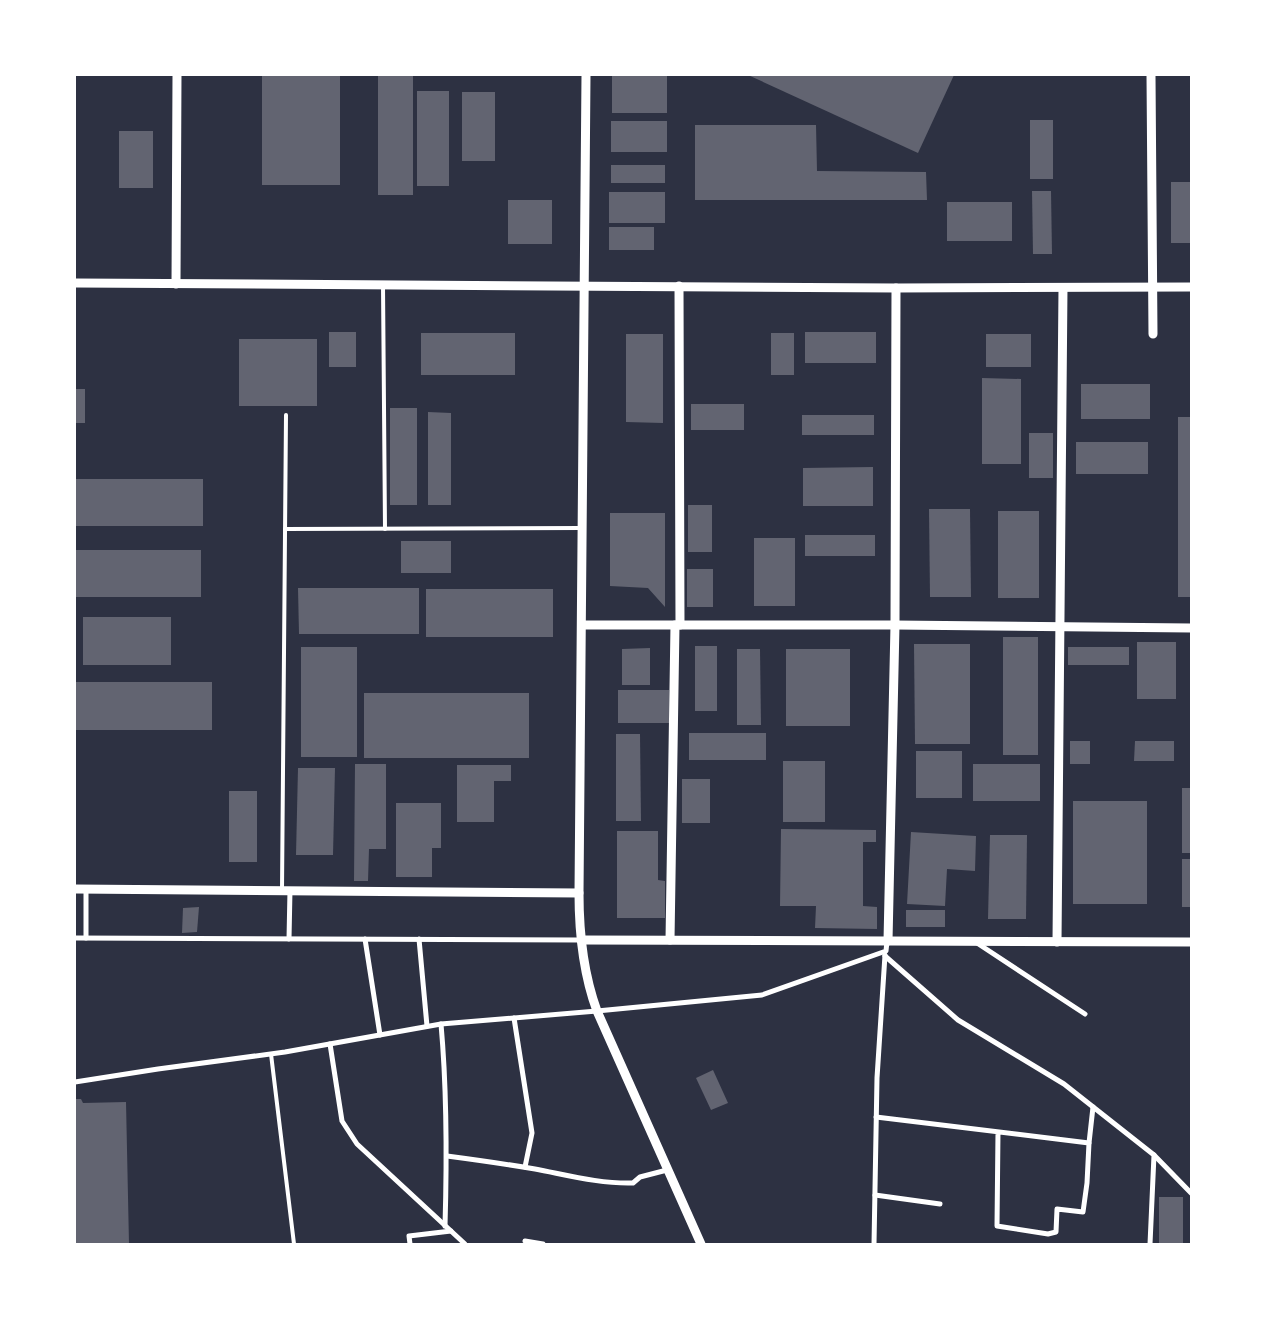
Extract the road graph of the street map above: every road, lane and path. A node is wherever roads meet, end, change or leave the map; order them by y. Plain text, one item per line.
1 (177, 75) edge
2 (586, 75) edge
3 (1151, 75) edge
4 (75, 283) edge
5 (176, 284) junction
6 (383, 285) junction
7 (585, 286) junction
8 (679, 286) junction
9 (1152, 287) junction
10 (1191, 287) edge
11 (896, 288) junction
12 (1063, 288) junction
13 (1153, 334) dead end
14 (286, 415) dead end
15 (583, 528) junction
16 (285, 529) junction
17 (385, 529) junction
18 (582, 625) junction
19 (678, 625) junction
20 (895, 625) junction
21 (1060, 628) junction
22 (1191, 628) edge
23 (75, 889) edge
24 (86, 889) junction
25 (286, 890) junction
26 (579, 893) junction
27 (75, 938) edge
28 (86, 938) junction
29 (289, 939) junction
30 (365, 939) junction
31 (419, 939) junction
32 (581, 940) junction
33 (670, 940) junction
34 (888, 941) junction
35 (974, 941) junction
36 (1056, 942) junction
37 (1191, 942) edge
38 (886, 953) junction
39 (597, 1011) junction
40 (1086, 1014) dead end
41 (514, 1018) junction
42 (441, 1024) junction
43 (427, 1026) junction
44 (380, 1035) junction
45 (330, 1044) junction
46 (271, 1054) junction
47 (75, 1082) edge
48 (1093, 1107) junction
49 (876, 1118) junction
50 (998, 1132) junction
51 (1089, 1143) junction
52 (447, 1156) junction
53 (1154, 1156) junction
54 (525, 1167) junction
55 (667, 1170) junction
56 (1191, 1193) edge
57 (875, 1196) junction
58 (940, 1204) dead end
59 (444, 1226) junction
60 (451, 1232) junction
61 (525, 1240) dead end
62 (294, 1244) edge
63 (410, 1244) edge
64 (464, 1244) edge
65 (543, 1244) edge
66 (701, 1244) edge
67 (874, 1244) edge
68 (1150, 1244) edge

1 - 5 street
2 - 7 street
3 - 9 street
4 - 5 street
5 - 6 street
6 - 7 street
6 - 17 lane
7 - 8 street
7 - 15 street
8 - 11 street
8 - 19 street
9 - 10 street
9 - 12 street
9 - 13 street
11 - 12 street
11 - 20 street
12 - 21 street
14 - 16 lane
15 - 17 lane
15 - 18 street
16 - 17 lane
16 - 25 lane
18 - 19 street
18 - 26 street
19 - 20 street
19 - 33 street
20 - 21 street
20 - 34 street
21 - 22 street
21 - 36 street
23 - 24 street
24 - 25 street
24 - 28 street
25 - 26 street
25 - 29 street
26 - 32 street
27 - 28 street
28 - 29 street
29 - 30 street
30 - 31 street
30 - 44 street
31 - 32 street
31 - 43 street
32 - 33 street
32 - 39 street
33 - 34 street
34 - 35 street
34 - 38 street
35 - 36 street
35 - 40 street
36 - 37 street
38 - 39 street
38 - 48 street
38 - 49 street
39 - 41 street
39 - 55 street
41 - 42 street
41 - 54 street
42 - 43 street
42 - 52 street
43 - 44 street
44 - 45 street
45 - 46 street
45 - 59 street
46 - 47 street
46 - 62 lane
48 - 51 street
48 - 53 street
49 - 50 street
49 - 57 street
50 - 51 street
50 - 51 street
52 - 54 street
52 - 59 street
53 - 56 street
53 - 68 street
54 - 55 street
55 - 66 street
57 - 58 street
57 - 67 street
59 - 60 street
60 - 63 street
60 - 64 street
61 - 65 street

